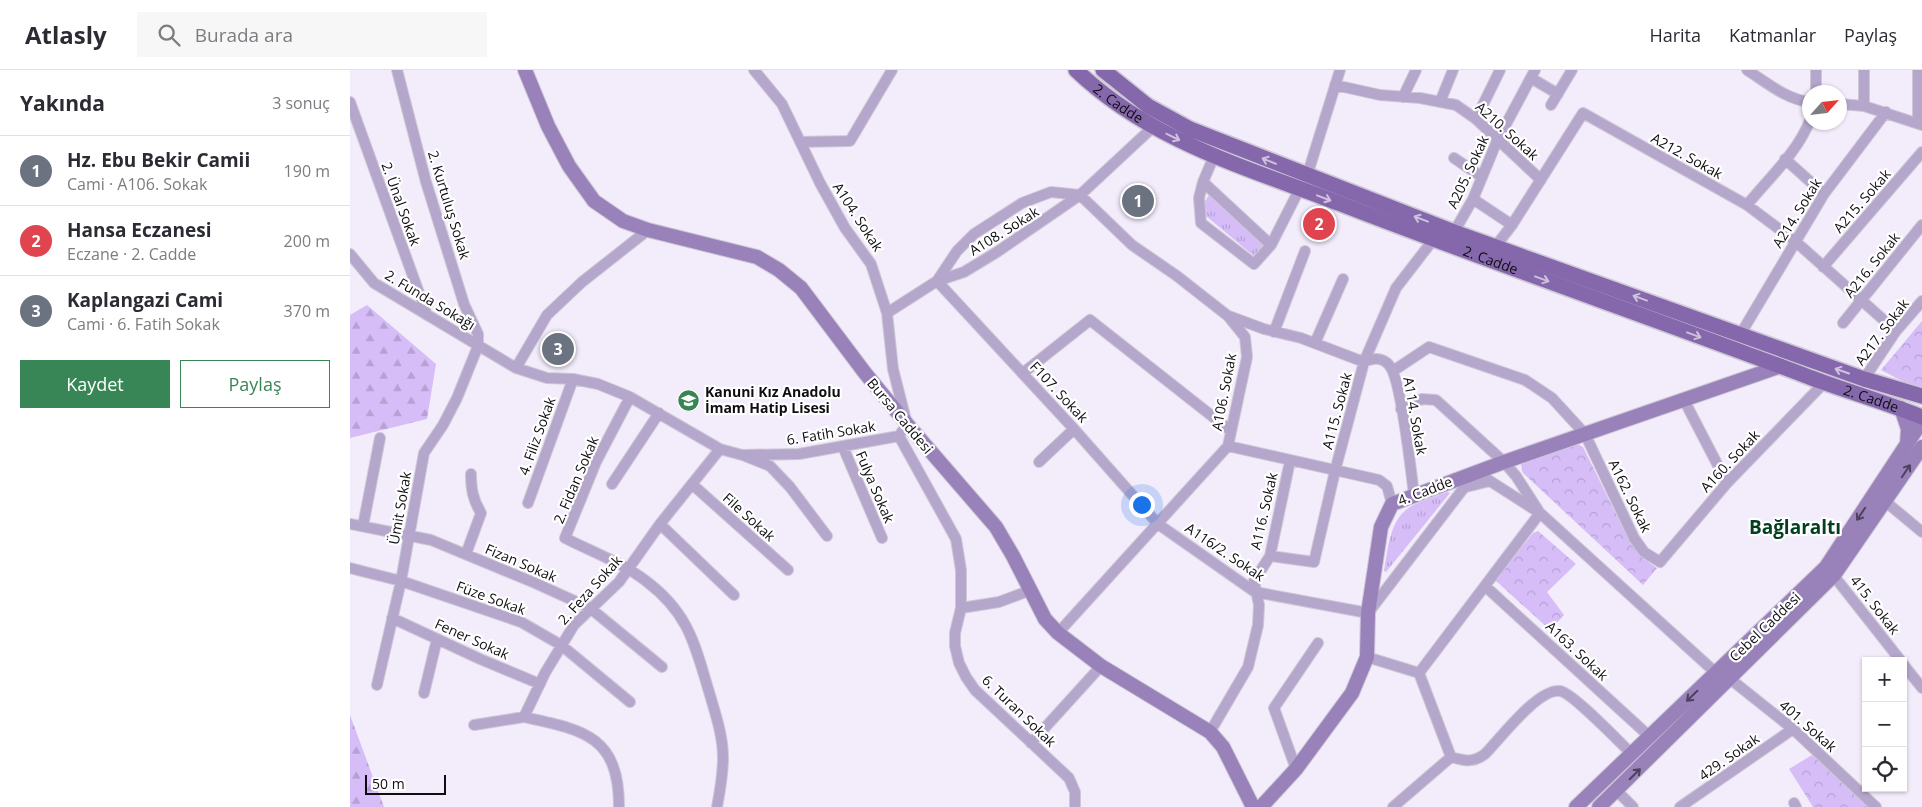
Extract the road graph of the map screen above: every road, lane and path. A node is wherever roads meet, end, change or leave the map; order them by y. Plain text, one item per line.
1 (397, 70) edge
2 (525, 70) edge
3 (754, 70) edge
4 (892, 70) edge
5 (1076, 70) edge
6 (1340, 70) edge
7 (1416, 70) edge
8 (1453, 70) edge
9 (1500, 70) edge
10 (1572, 70) edge
11 (1747, 70) edge
12 (1816, 70) edge
13 (1864, 70) edge
14 (1918, 70) edge
15 (1107, 72) edge
16 (1533, 74) edge
17 (1335, 85) junction
18 (1816, 85) edge
19 (1558, 94) junction
20 (1403, 97) junction
21 (1802, 101) edge
22 (350, 102) edge
23 (1440, 102) junction
24 (1551, 105) dead end
25 (1847, 105) edge
26 (1864, 106) junction
27 (1886, 112) junction
28 (1476, 119) junction
29 (1920, 124) edge
30 (1153, 128) junction
31 (1806, 130) edge
32 (1498, 141) junction
33 (800, 142) junction
34 (1922, 152) edge
35 (1214, 156) junction
36 (1454, 158) dead end
37 (1785, 159) junction
38 (1482, 177) junction
39 (1541, 180) junction
40 (1203, 182) junction
41 (1304, 182) junction
42 (1824, 194) junction
43 (1080, 196) junction
44 (1473, 199) junction
45 (1746, 205) junction
46 (1512, 225) junction
47 (1922, 225) edge
48 (648, 230) junction
49 (1454, 232) junction
50 (1433, 240) junction
51 (1795, 241) junction
52 (1271, 245) junction
53 (1495, 246) junction
54 (1305, 251) dead end
55 (351, 257) edge
56 (1823, 267) junction
57 (1343, 279) dead end
58 (937, 281) junction
59 (1860, 301) junction
60 (1922, 301) edge
61 (887, 312) junction
62 (427, 316) junction
63 (1228, 316) junction
64 (1843, 323) dead end
65 (1274, 332) junction
66 (1896, 332) junction
67 (1740, 335) junction
68 (1315, 343) junction
69 (478, 346) junction
70 (1364, 362) junction
71 (1781, 366) junction
72 (516, 368) junction
73 (1393, 371) junction
74 (1023, 373) junction
75 (573, 379) junction
76 (1864, 379) junction
77 (1824, 383) junction
78 (1922, 396) edge
79 (630, 397) junction
80 (1684, 400) junction
81 (1901, 408) junction
82 (1401, 409) junction
83 (659, 414) junction
84 (1922, 419) edge
85 (1074, 429) junction
86 (903, 430) junction
87 (1231, 431) junction
88 (1584, 434) junction
89 (380, 438) dead end
90 (1907, 444) junction
91 (1228, 446) junction
92 (843, 447) junction
93 (1922, 447) edge
94 (720, 449) junction
95 (742, 455) junction
96 (1290, 461) junction
97 (1039, 462) dead end
98 (1504, 462) junction
99 (1335, 471) junction
100 (1476, 472) junction
101 (471, 474) dead end
102 (1490, 481) junction
103 (1728, 483) junction
104 (612, 484) dead end
105 (693, 485) junction
106 (1466, 487) junction
107 (1414, 494) junction
108 (1880, 497) junction
109 (528, 503) dead end
110 (1392, 504) junction
111 (1540, 513) junction
112 (350, 524) edge
113 (660, 524) junction
114 (1158, 524) junction
115 (363, 526) junction
116 (1922, 532) edge
117 (409, 535) junction
118 (827, 536) dead end
119 (882, 538) dead end
120 (466, 554) junction
121 (1270, 556) junction
122 (1660, 562) joint
123 (350, 568) edge
124 (629, 570) junction
125 (788, 570) dead end
126 (1830, 571) junction
127 (401, 581) junction
128 (1485, 586) junction
129 (1031, 590) junction
130 (1255, 592) junction
131 (734, 595) dead end
132 (590, 608) junction
133 (961, 608) junction
134 (1368, 613) junction
135 (392, 618) junction
136 (1058, 633) junction
137 (436, 639) junction
138 (1318, 643) dead end
139 (561, 645) junction
140 (1367, 657) junction
141 (1898, 657) edge
142 (1101, 666) junction
143 (662, 667) dead end
144 (1907, 669) edge
145 (1419, 673) junction
146 (1716, 673) junction
147 (1729, 678) junction
148 (540, 684) junction
149 (377, 685) dead end
150 (1922, 688) edge
151 (424, 693) dead end
152 (630, 702) dead end
153 (524, 717) junction
154 (474, 725) dead end
155 (1793, 729) junction
156 (1210, 732) junction
157 (1650, 737) junction
158 (1031, 743) junction
159 (1636, 751) junction
160 (1451, 757) junction
161 (1650, 758) junction
162 (1296, 769) junction
163 (1617, 791) junction
164 (619, 807) edge
165 (717, 807) edge
166 (1075, 807) edge
167 (1253, 807) edge
168 (1261, 807) edge
169 (1393, 807) edge
170 (1576, 807) edge
171 (1599, 807) edge
172 (1633, 807) edge
173 (1680, 807) edge
174 (1876, 807) edge

1 - 69 street, 2. Kurtuluş Sokak
2 - 48 main road, Bursa Caddesi
3 - 33 street, A104. Sokak
4 - 33 street
5 - 30 main road, 2. Cadde
6 - 17 street
7 - 20 street
8 - 23 street
9 - 28 street
10 - 19 street
11 - 21 street
12 - 18 street
13 - 26 street
14 - 29 street
41 -> 15 main road, 2. Cadde
16 - 19 street
16 - 32 street, A205. Sokak
17 - 20 street, A210. Sokak
17 - 41 street
19 - 24 street
20 - 23 street, A210. Sokak
22 - 62 street, 2. Ünal Sokak
23 - 28 street, A210. Sokak
25 - 26 street
26 - 27 street
27 - 29 street
27 - 42 street, A214. Sokak
28 - 32 street, A210. Sokak
30 -> 35 main road, 2. Cadde
30 - 43 street, A108. Sokak
31 - 37 street
32 - 38 street, A205. Sokak
32 - 39 street, A210. Sokak
33 - 61 street, A104. Sokak
34 - 56 street, A215. Sokak
35 - 40 street
35 - 41 main road, 2. Cadde
36 - 38 street
37 - 42 street
37 - 45 street
38 - 44 street, A205. Sokak
39 - 45 street, A212. Sokak
39 - 46 street, A212. Sokak
40 - 52 street
40 - 52 street
49 -> 41 main road, 2. Cadde
41 -> 50 main road, 2. Cadde
41 - 52 street
42 - 51 street, A214. Sokak
43 - 58 street, A108. Sokak
43 - 58 street, A108. Sokak
43 - 63 street, A106. Sokak
44 - 46 street
44 - 49 street, A205. Sokak
45 - 51 street, A212. Sokak
46 - 53 street, A212. Sokak
47 - 59 street, A216. Sokak
48 - 72 street
48 - 86 main road, Bursa Caddesi
49 - 53 main road, 2. Cadde
50 - 70 street, A115. Sokak
50 -> 71 main road, 2. Cadde
51 - 56 street, A212. Sokak
51 - 67 street, A214. Sokak
67 -> 53 main road, 2. Cadde
54 - 65 street
55 - 62 street, 2. Funda Sokağı
56 - 59 street, A212. Sokak
57 - 68 street
58 - 61 street, A108. Sokak
58 - 74 street, F107. Sokak
59 - 64 street, A216. Sokak
59 - 66 street, A212. Sokak
60 - 66 street, A217. Sokak
61 - 86 street, A104. Sokak
62 - 69 street, 2. Funda Sokağı
63 - 65 street, A114. Sokak
63 - 87 street, A106. Sokak
65 - 68 street, A114. Sokak
66 - 76 street, A217. Sokak
76 -> 67 main road, 2. Cadde
68 - 70 street, A114. Sokak
69 - 72 street, 6. Fatih Sokak
69 - 117 street, Ümit Sokak
70 - 73 street, A114. Sokak
70 - 99 street, A115. Sokak
71 - 77 main road, 2. Cadde
71 - 80 main road, 4. Cadde
72 - 75 street, 6. Fatih Sokak
73 - 82 street, A114. Sokak
73 - 88 street, A162. Sokak
74 - 85 street, F107. Sokak
74 - 87 street
75 - 79 street, 6. Fatih Sokak
75 - 109 street, 4. Filiz Sokak
76 - 78 main road, 2. Cadde
77 - 81 main road, 2. Cadde
77 - 103 street, A160. Sokak
79 - 83 street, 6. Fatih Sokak
79 - 124 street, 2. Fidan Sokak
80 - 88 main road, 4. Cadde
80 - 103 street
81 - 84 main road, 2. Cadde
81 - 90 main road
82 - 98 street
82 - 107 street, A114. Sokak
83 - 94 street, 6. Fatih Sokak
83 - 104 street
84 - 90 main road, Cebel Caddesi
85 - 97 street
85 - 114 street, F107. Sokak
86 - 92 street, 6. Fatih Sokak
86 - 129 main road, Bursa Caddesi
86 - 133 street, 6. Turan Sokak
87 - 91 street, A106. Sokak
88 - 98 main road, 4. Cadde
88 - 122 street, A162. Sokak
89 - 115 street
90 - 108 main road, Cebel Caddesi
91 - 96 street
91 - 114 street, A106. Sokak
92 - 95 street, 6. Fatih Sokak
92 - 119 street, Fulya Sokak
108 -> 93 main road, Cebel Caddesi
94 - 95 street, 6. Fatih Sokak
94 - 105 street, 2. Feza Sokak
95 - 118 street
96 - 99 street
96 - 121 street, A116. Sokak
98 - 100 main road, 4. Cadde
98 - 111 street
99 - 110 street
99 - 121 street, A115. Sokak
100 - 102 street
100 - 106 street
100 - 107 main road, 4. Cadde
101 - 120 street
102 - 106 street
102 - 111 street
103 - 122 street, A160. Sokak
105 - 113 street, 2. Feza Sokak
105 - 125 street, File Sokak
106 - 134 street
107 - 110 main road, 4. Cadde
108 - 116 street
108 - 126 main road, Cebel Caddesi
110 - 134 main road, 4. Cadde
111 - 128 street
111 - 146 street
112 - 115 street, Fizan Sokak
113 - 124 street, 2. Feza Sokak
113 - 131 street
114 - 130 street, A116/2. Sokak
114 - 136 street, A106. Sokak
115 - 117 street, Fizan Sokak
117 - 120 street, Fizan Sokak
117 - 127 street, Ümit Sokak
120 - 132 street, Fizan Sokak
121 - 130 street, A116. Sokak
123 - 127 street, Füze Sokak
124 - 132 street, 2. Feza Sokak
124 - 165 street
126 - 141 street, 415. Sokak
126 - 146 main road, Cebel Caddesi
126 - 147 main road, Cebel Caddesi
127 - 135 street, Ümit Sokak
127 - 139 street, Füze Sokak
128 - 145 street
128 - 157 street, A163. Sokak
129 - 133 street
129 - 136 main road, Bursa Caddesi
130 - 134 street, A116/2. Sokak
130 - 156 street, A116. Sokak
132 - 139 street, 2. Feza Sokak
132 - 143 street, Fizan Sokak
133 - 158 street, 6. Turan Sokak
134 - 140 main road, 4. Cadde
135 - 137 street, Fener Sokak
135 - 149 street, Ümit Sokak
136 - 142 main road, Bursa Caddesi
137 - 148 street, Fener Sokak
137 - 151 street
138 - 162 street
139 - 148 street, 2. Feza Sokak
139 - 152 street, Füze Sokak
140 - 145 street
140 - 162 main road, 4. Cadde
142 - 156 main road, Bursa Caddesi
142 - 158 street
144 - 150 street
145 - 160 street
146 - 147 street, 401. Sokak
146 -> 157 main road, Cebel Caddesi
147 - 155 street, 401. Sokak
147 - 161 main road, Cebel Caddesi
148 - 153 street, 2. Feza Sokak
153 - 154 street
153 - 164 street
155 - 173 street, 429. Sokak
155 - 174 street, 401. Sokak
156 - 167 main road, Bursa Caddesi
157 - 159 main road, Cebel Caddesi
158 - 166 street, 6. Turan Sokak
159 - 160 street
159 - 161 main road
159 - 170 main road, Cebel Caddesi
160 - 169 street
163 -> 161 main road, Cebel Caddesi
162 - 168 main road, 4. Cadde
163 - 171 main road, Cebel Caddesi
163 - 172 street

